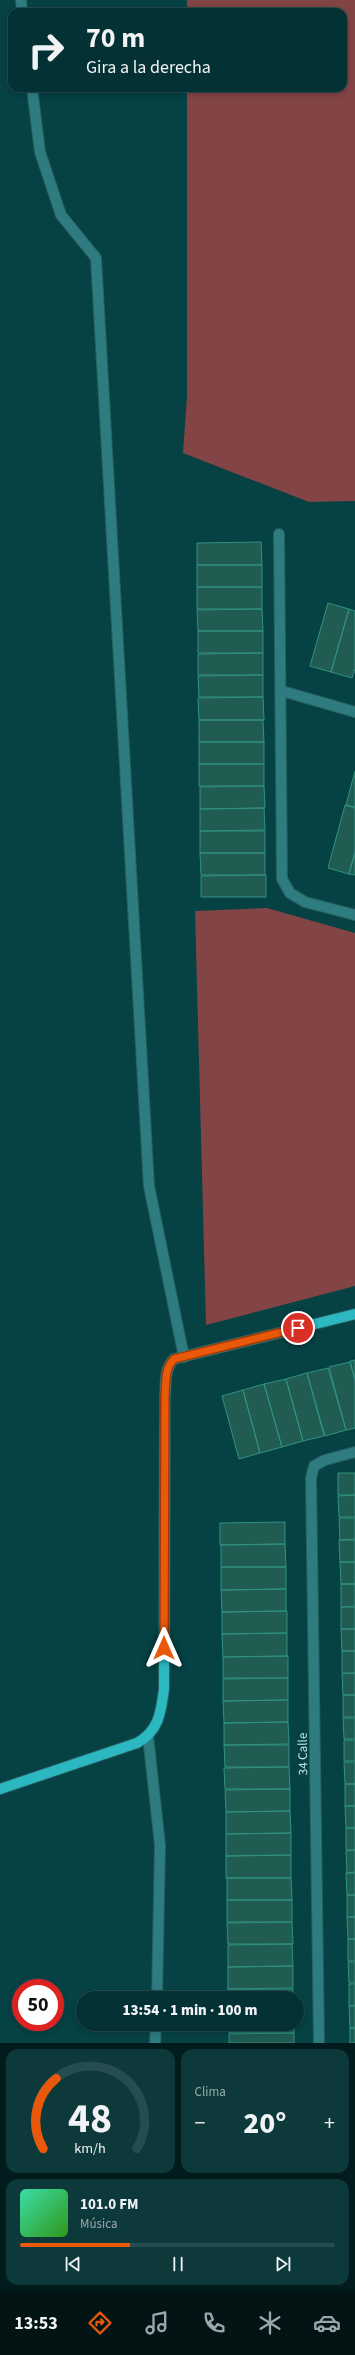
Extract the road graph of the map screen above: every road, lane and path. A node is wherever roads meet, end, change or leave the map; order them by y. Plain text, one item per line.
1 (32, 92) edge
2 (278, 534) dead end
3 (282, 690) junction
4 (355, 712) edge
5 (355, 915) edge
6 (355, 1314) edge
7 (184, 1357) junction
8 (355, 1452) edge
9 (148, 1736) junction
10 (0, 1789) edge
11 (157, 1991) edge
12 (156, 2031) edge
13 (156, 2043) edge
14 (319, 2043) edge

1 - 7 street
2 - 3 street
3 - 4 street
3 - 5 street
6 - 7 main road
7 - 9 main road
8 - 14 street, 34 Calle
9 - 10 main road
9 - 11 street
12 - 13 street

